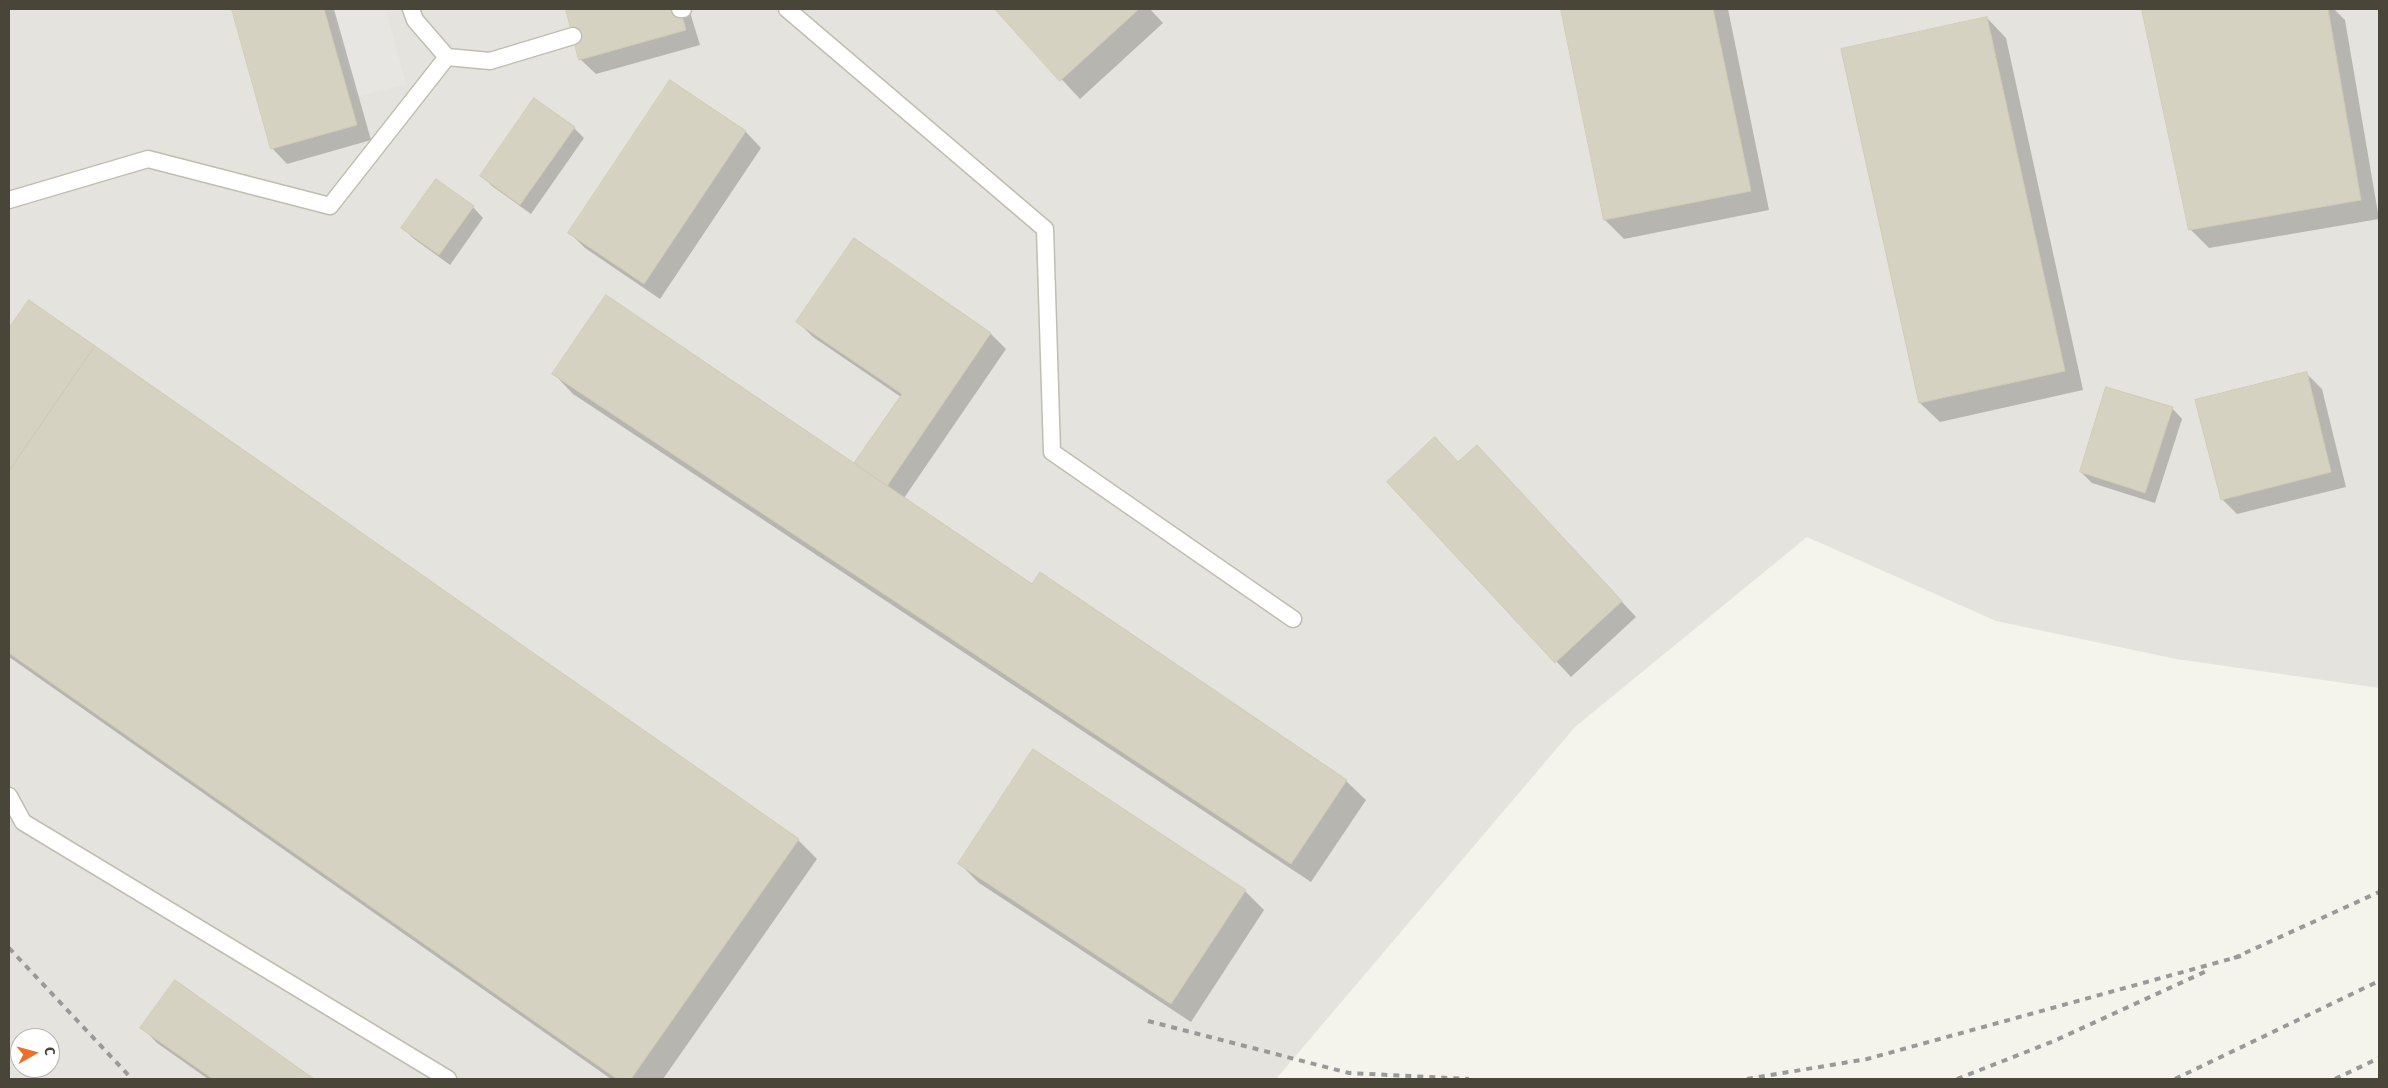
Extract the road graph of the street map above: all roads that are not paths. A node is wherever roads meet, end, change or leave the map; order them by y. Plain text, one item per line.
1 (411, 9) edge
2 (787, 9) edge
3 (573, 36) dead end
4 (447, 57) junction
5 (9, 200) edge
6 (1293, 619) dead end
7 (9, 796) edge
8 (448, 1079) edge

1 - 4 lane
2 - 6 lane
3 - 4 lane
4 - 5 lane
7 - 8 lane

